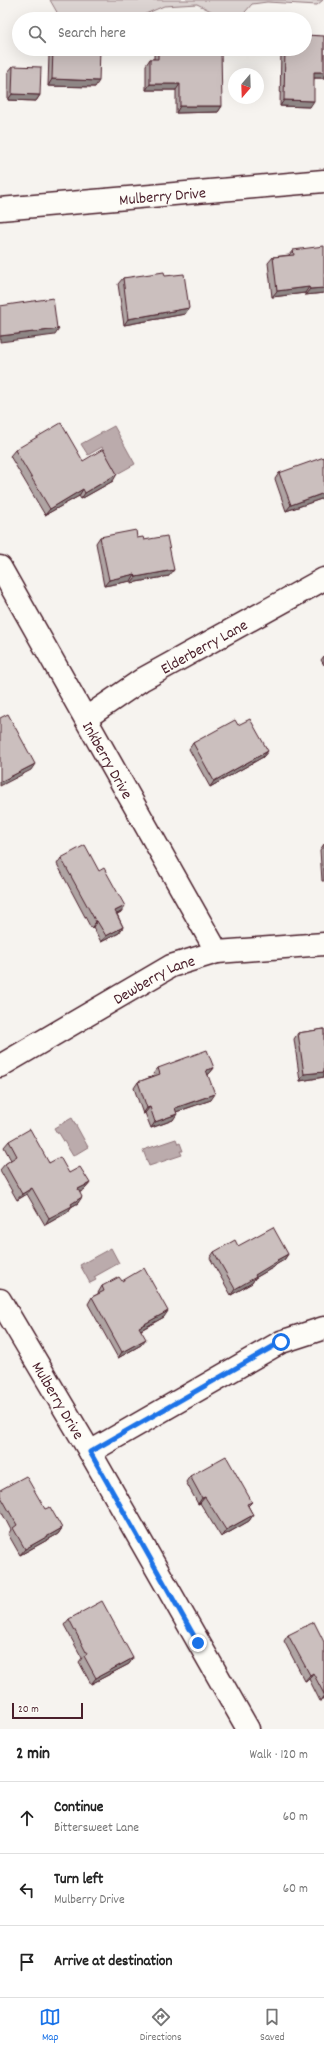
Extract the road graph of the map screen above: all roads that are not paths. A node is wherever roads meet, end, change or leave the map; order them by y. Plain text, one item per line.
1 (324, 182) edge
2 (0, 209) edge
3 (0, 567) edge
4 (324, 579) edge
5 (86, 718) junction
6 (324, 944) edge
7 (217, 952) junction
8 (0, 1066) edge
9 (0, 1300) edge
10 (324, 1328) edge
11 (90, 1452) junction
12 (248, 1729) edge

1 - 2 street, Mulberry Drive
3 - 5 street, Inkberry Drive
4 - 5 street, Elderberry Lane
5 - 7 street, Inkberry Drive
6 - 7 street, Dewberry Lane
7 - 8 street, Dewberry Lane
9 - 11 street, Mulberry Drive
10 - 11 street
11 - 12 street, Mulberry Drive

